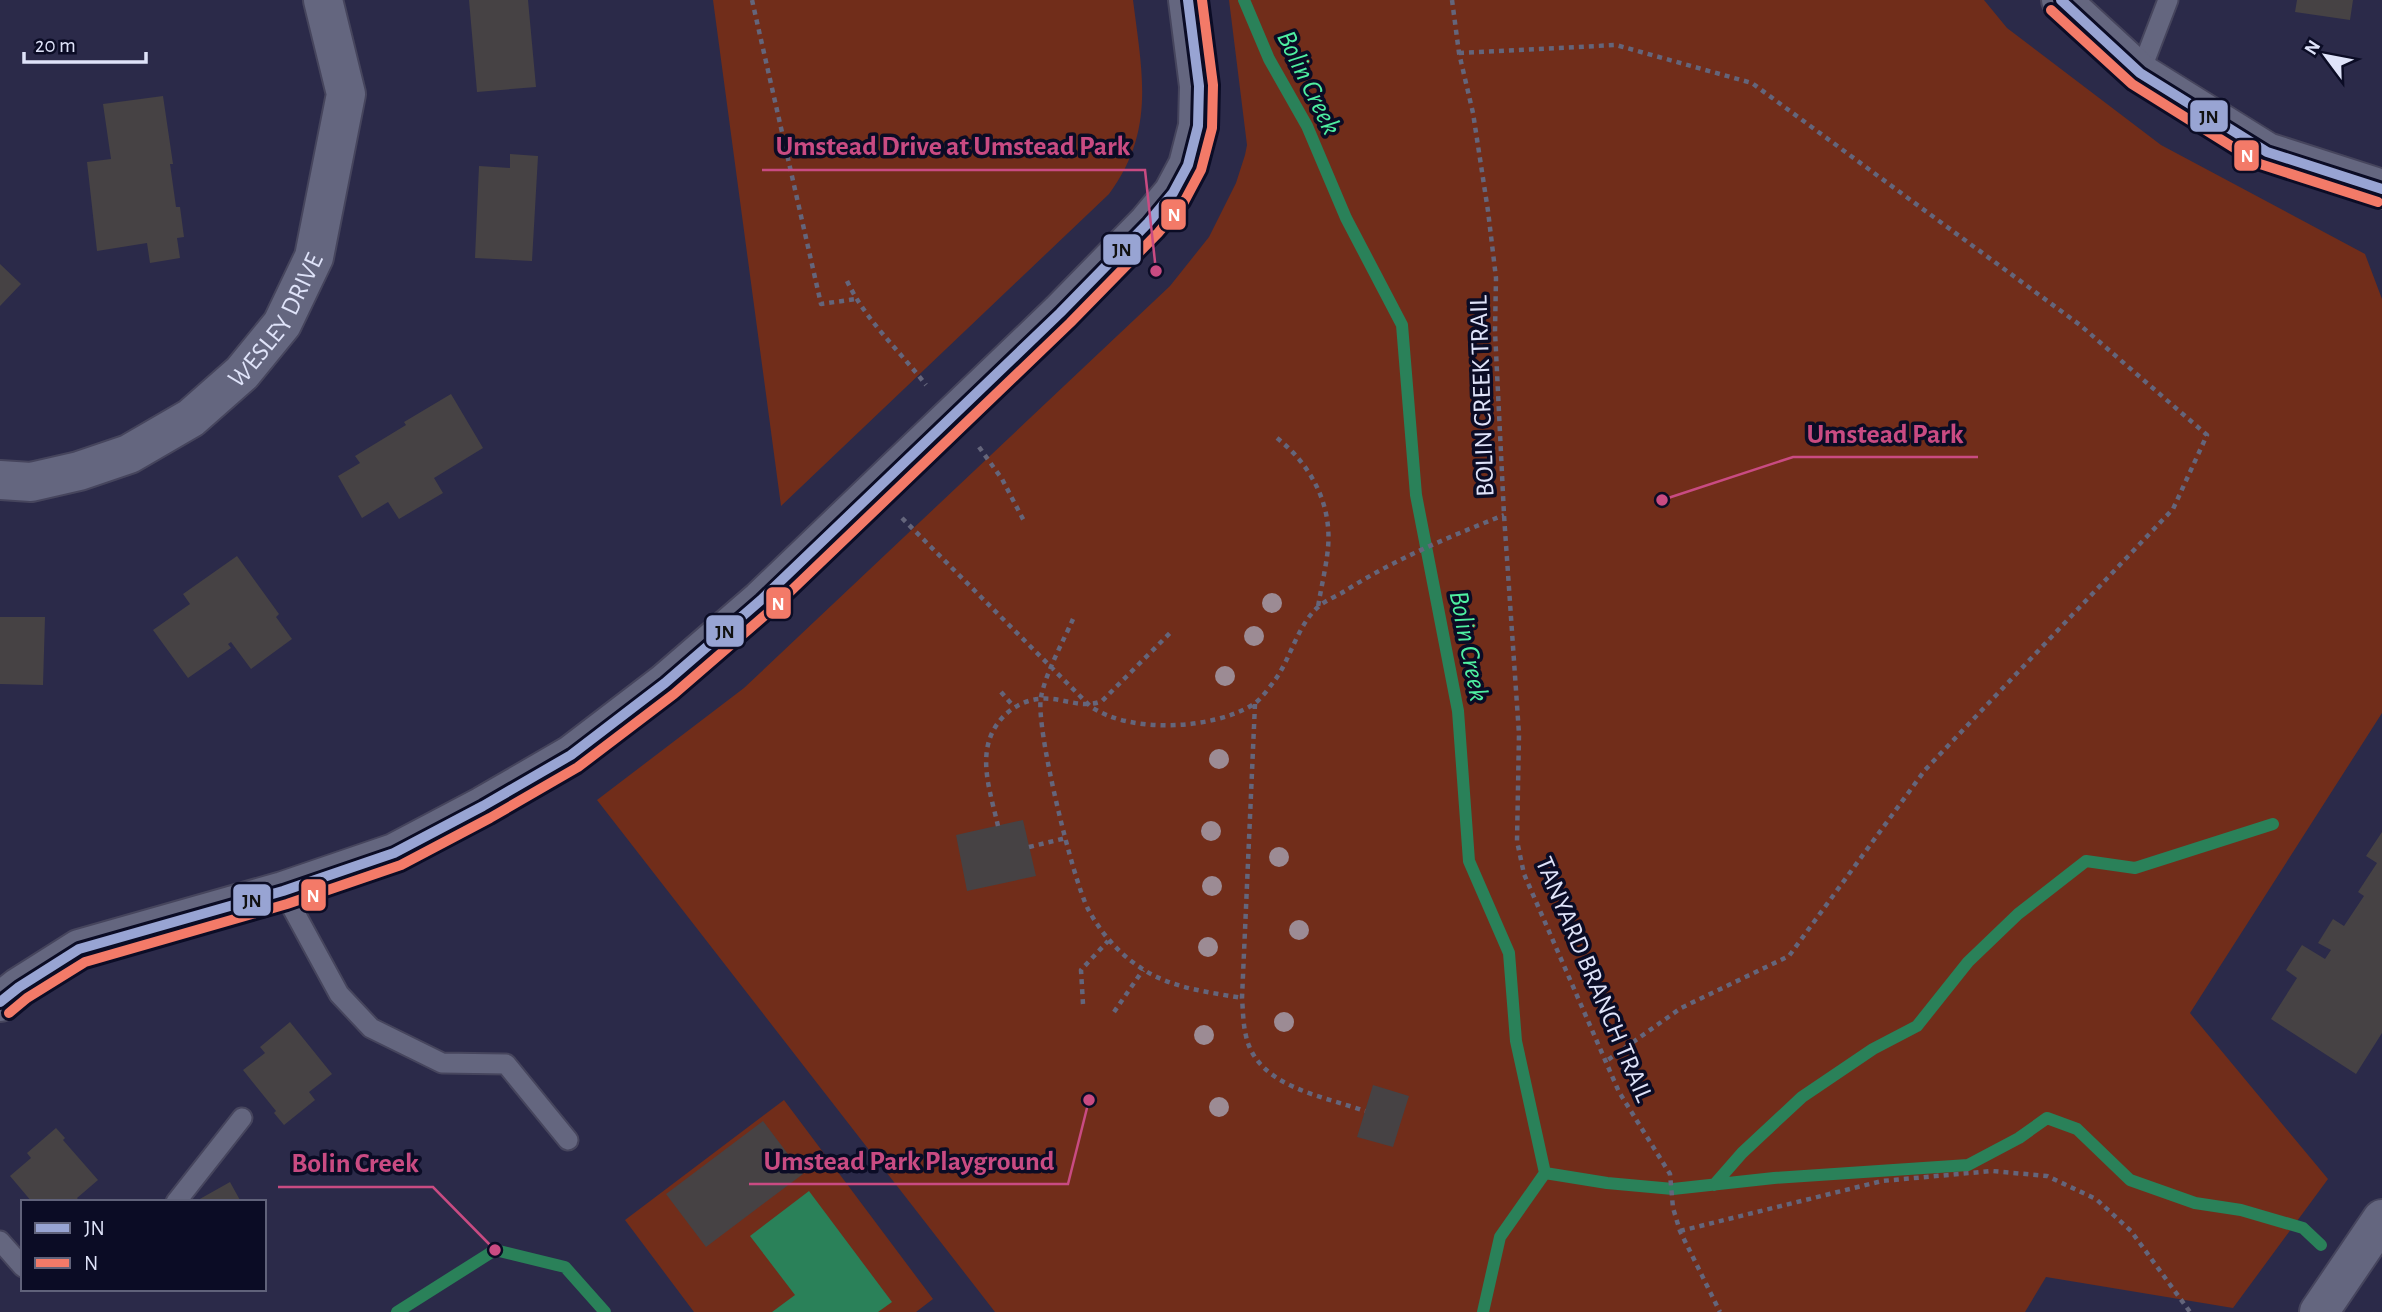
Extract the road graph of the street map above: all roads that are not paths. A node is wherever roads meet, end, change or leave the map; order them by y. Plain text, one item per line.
1 (323, 0) edge
2 (1188, 0) edge
3 (2061, 0) edge
4 (2168, 0) edge
5 (2140, 73) junction
6 (2382, 189) edge
7 (0, 480) edge
8 (283, 891) junction
9 (0, 1002) edge
10 (242, 1118) dead end
11 (568, 1140) dead end
12 (178, 1200) edge
13 (2382, 1219) edge
14 (0, 1241) edge
15 (21, 1265) edge
16 (2319, 1312) edge

1 - 7 street, WESLEY DRIVE
2 - 8 street
3 - 5 street
4 - 5 lane
5 - 6 street
8 - 9 street
8 - 11 lane
10 - 12 lane
13 - 16 street
14 - 15 lane

